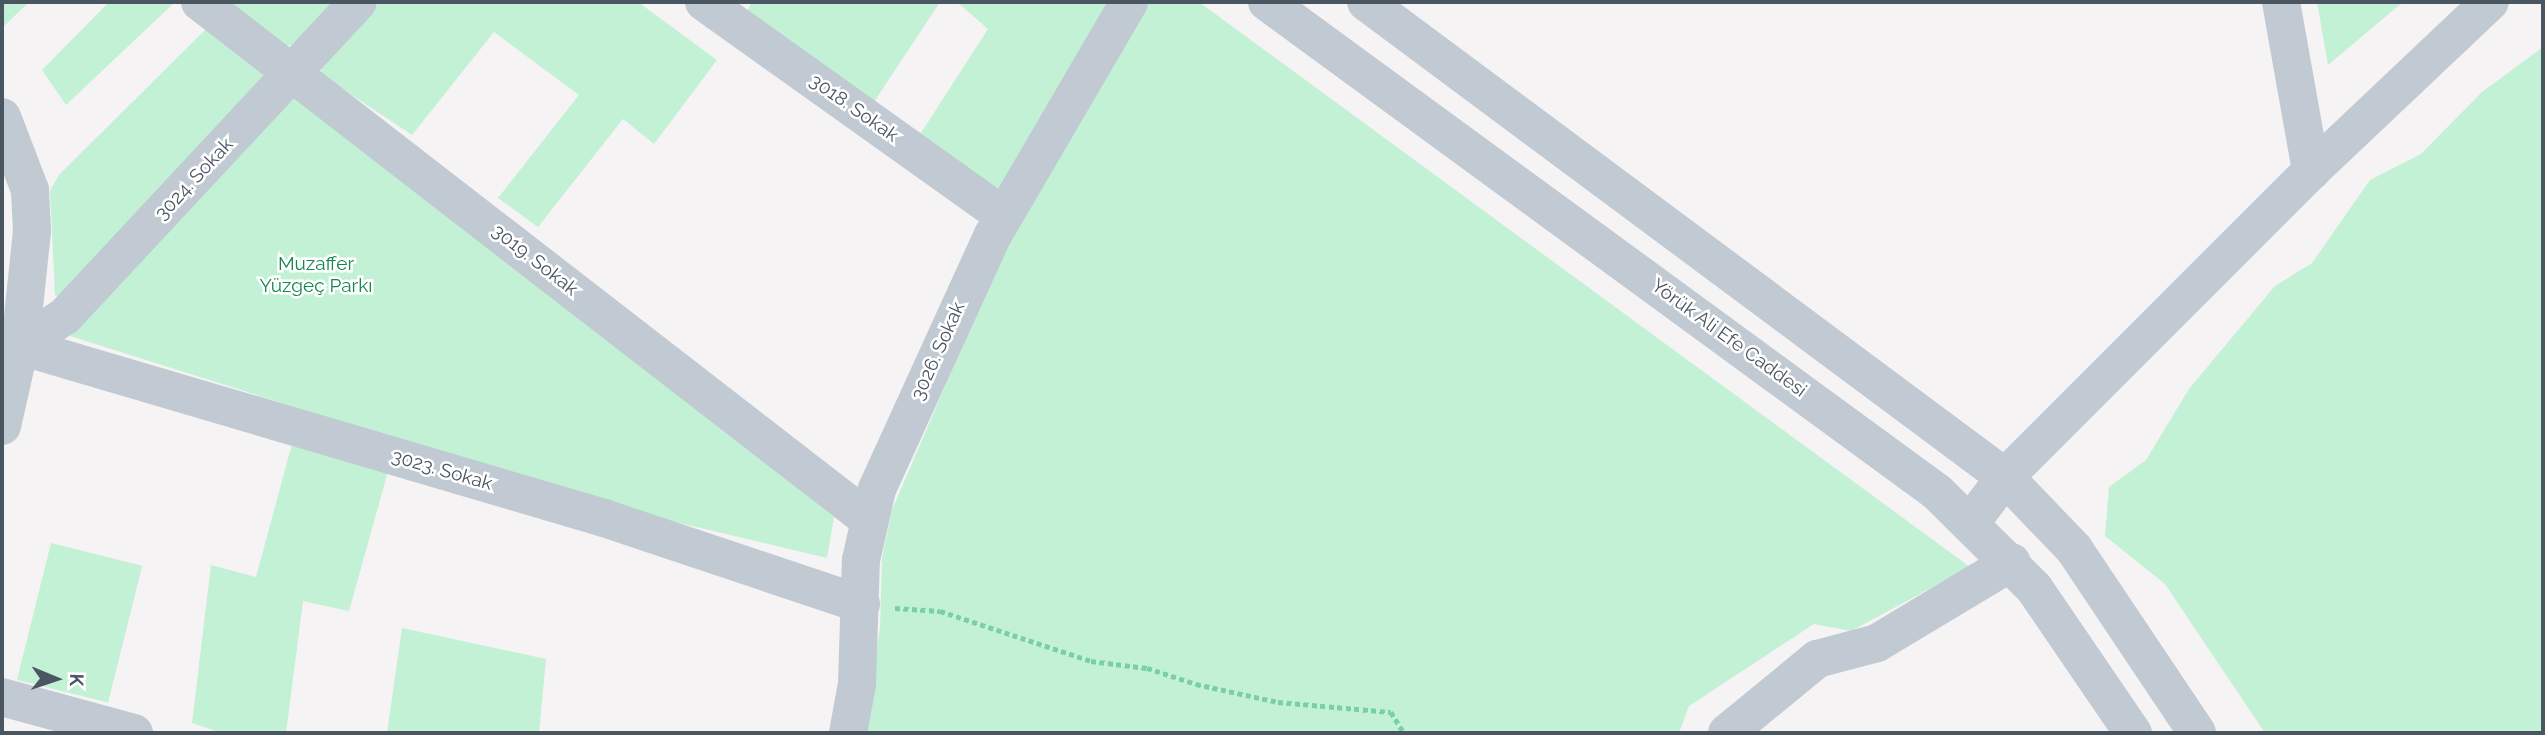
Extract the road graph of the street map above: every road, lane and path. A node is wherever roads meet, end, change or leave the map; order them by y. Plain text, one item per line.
1 (200, 2) edge
2 (358, 2) edge
3 (704, 2) edge
4 (1129, 2) edge
5 (1267, 2) edge
6 (1366, 2) edge
7 (2281, 2) edge
8 (2490, 2) edge
9 (294, 73) junction
10 (2, 117) edge
11 (2311, 171) junction
12 (1003, 215) junction
13 (20, 346) junction
14 (2, 426) edge
15 (2004, 477) junction
16 (869, 519) junction
17 (1972, 521) junction
18 (2012, 562) junction
19 (861, 611) junction
20 (2, 697) edge
21 (134, 733) edge
22 (848, 733) edge
23 (1404, 733) edge
24 (1727, 733) edge
25 (2133, 733) edge
26 (2197, 733) edge

1 - 9 street, 3019. Sokak
2 - 9 street, 3024. Sokak
3 - 12 street, 3018. Sokak
4 - 12 street, 3026. Sokak
5 - 17 street, Yörük Ali Efe Caddesi
6 - 15 street
7 - 11 street
8 - 11 street
9 - 13 street, 3024. Sokak
9 - 16 street, 3019. Sokak
10 - 13 street
11 - 15 street
12 - 16 street, 3026. Sokak
13 - 14 street
13 - 19 street, 3023. Sokak
15 - 17 street
15 - 26 street
16 - 19 street, 3026. Sokak
17 - 18 street, Yörük Ali Efe Caddesi
18 - 24 street
18 - 25 street, Yörük Ali Efe Caddesi
19 - 22 street, 3026. Sokak
19 - 23 path
20 - 21 street

